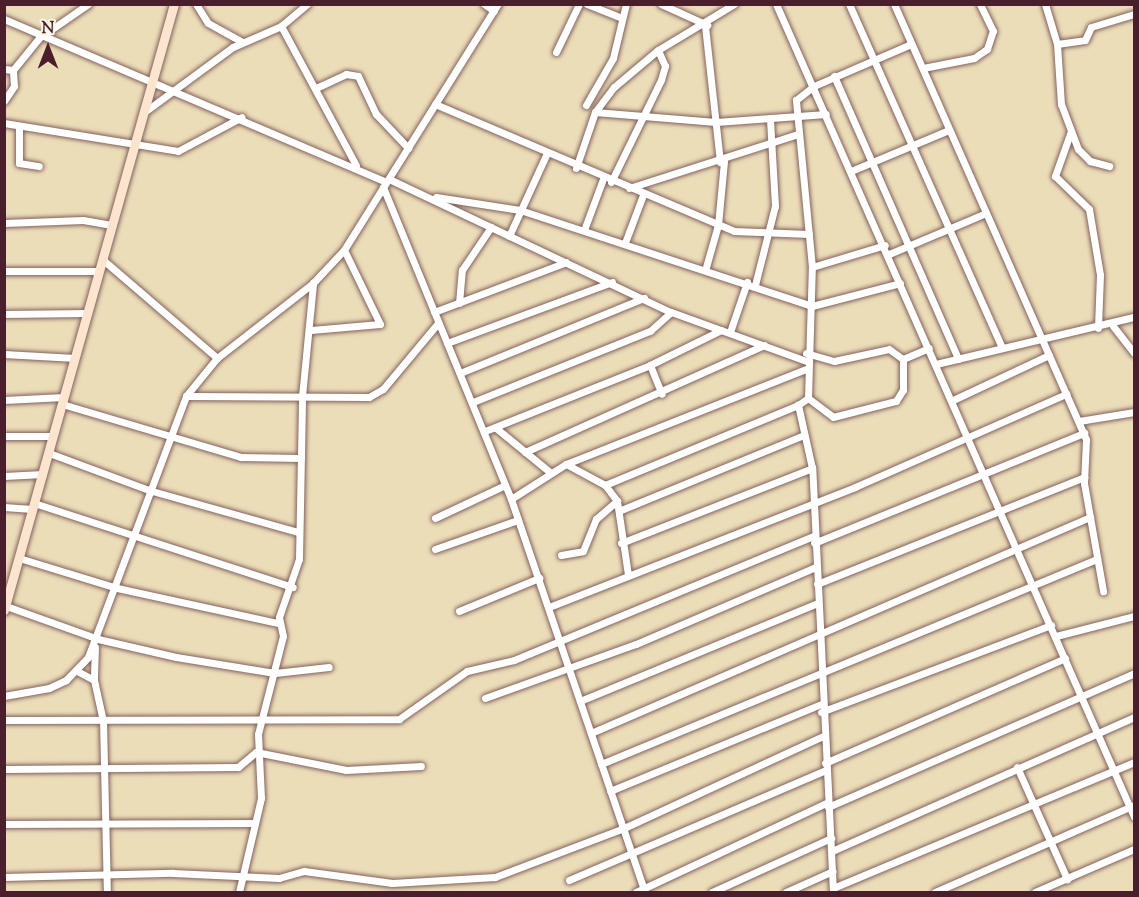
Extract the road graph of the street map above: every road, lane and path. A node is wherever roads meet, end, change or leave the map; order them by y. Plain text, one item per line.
1 (88, 4) edge
2 (174, 4) edge
3 (196, 4) edge
4 (307, 4) edge
5 (484, 4) edge
6 (579, 4) edge
7 (587, 4) edge
8 (626, 4) edge
9 (660, 4) edge
10 (722, 4) edge
11 (734, 4) edge
12 (776, 4) edge
13 (849, 4) edge
14 (894, 4) edge
15 (980, 4) edge
16 (1045, 4) edge
17 (496, 8) edge
18 (1134, 14) edge
19 (718, 15) junction
20 (621, 18) junction
21 (4, 19) edge
22 (281, 26) junction
23 (706, 26) junction
24 (39, 38) junction
25 (242, 42) junction
26 (911, 44) junction
27 (1057, 44) junction
28 (658, 50) junction
29 (556, 52) dead end
30 (872, 60) junction
31 (923, 68) junction
32 (4, 69) edge
33 (13, 70) junction
34 (834, 76) junction
35 (150, 86) junction
36 (814, 86) junction
37 (316, 88) junction
38 (172, 93) junction
39 (4, 101) edge
40 (435, 104) junction
41 (586, 105) dead end
42 (595, 112) junction
43 (826, 114) junction
44 (140, 115) junction
45 (640, 116) junction
46 (242, 117) junction
47 (770, 118) junction
48 (796, 118) junction
49 (716, 122) junction
50 (4, 123) edge
51 (20, 126) junction
52 (949, 130) junction
53 (1071, 131) junction
54 (798, 135) junction
55 (135, 143) junction
56 (772, 143) junction
57 (911, 147) junction
58 (408, 148) junction
59 (547, 153) junction
60 (722, 161) junction
61 (873, 163) junction
62 (356, 165) junction
63 (39, 166) dead end
64 (1109, 166) dead end
65 (576, 168) junction
66 (851, 171) junction
67 (603, 179) junction
68 (611, 182) junction
69 (386, 183) junction
70 (627, 189) junction
71 (643, 195) junction
72 (436, 196) junction
73 (520, 210) junction
74 (986, 213) junction
75 (4, 223) edge
76 (112, 225) junction
77 (718, 225) junction
78 (491, 227) junction
79 (948, 229) junction
80 (584, 230) junction
81 (771, 234) junction
82 (809, 234) junction
83 (509, 236) junction
84 (626, 240) junction
85 (885, 245) junction
86 (910, 246) junction
87 (344, 250) junction
88 (889, 254) junction
89 (102, 259) junction
90 (566, 262) junction
91 (706, 267) junction
92 (812, 267) junction
93 (4, 271) edge
94 (99, 271) junction
95 (612, 282) junction
96 (747, 282) junction
97 (314, 283) junction
98 (900, 283) junction
99 (754, 285) junction
100 (644, 298) junction
101 (459, 303) junction
102 (812, 306) junction
103 (434, 312) junction
104 (671, 312) junction
105 (87, 313) junction
106 (4, 314) edge
107 (1134, 317) edge
108 (438, 323) junction
109 (1113, 326) junction
110 (1098, 328) junction
111 (311, 330) junction
112 (722, 330) junction
113 (730, 332) junction
114 (1041, 337) junction
115 (447, 343) junction
116 (764, 345) junction
117 (929, 348) junction
118 (1002, 348) junction
119 (806, 353) junction
120 (1134, 353) edge
121 (4, 354) edge
122 (1049, 355) junction
123 (75, 358) junction
124 (217, 358) junction
125 (903, 359) junction
126 (958, 359) junction
127 (936, 364) junction
128 (650, 365) junction
129 (806, 365) junction
130 (460, 373) junction
131 (662, 394) junction
132 (1066, 394) junction
133 (186, 396) junction
134 (302, 396) junction
135 (808, 398) junction
136 (4, 400) edge
137 (63, 400) junction
138 (952, 400) junction
139 (473, 402) junction
140 (798, 405) junction
141 (1134, 412) edge
142 (1078, 421) junction
143 (496, 428) junction
144 (485, 431) junction
145 (1084, 433) junction
146 (804, 435) junction
147 (4, 436) edge
148 (53, 436) junction
149 (170, 436) junction
150 (968, 436) junction
151 (525, 452) junction
152 (49, 453) junction
153 (301, 458) junction
154 (566, 464) junction
155 (812, 468) junction
156 (551, 473) junction
157 (43, 474) junction
158 (983, 475) junction
159 (4, 476) edge
160 (1084, 477) junction
161 (505, 485) junction
162 (605, 485) junction
163 (152, 491) junction
164 (511, 499) junction
165 (617, 501) junction
166 (812, 502) junction
167 (33, 506) junction
168 (4, 507) edge
169 (621, 510) junction
170 (1000, 511) junction
171 (1090, 517) junction
172 (435, 518) dead end
173 (518, 520) junction
174 (298, 532) junction
175 (134, 537) junction
176 (814, 539) junction
177 (621, 543) junction
178 (1016, 548) junction
179 (435, 549) dead end
180 (561, 555) dead end
181 (19, 558) junction
182 (1097, 559) junction
183 (816, 567) junction
184 (628, 575) junction
185 (9, 577) edge
186 (539, 578) junction
187 (817, 584) junction
188 (1033, 586) junction
189 (293, 587) junction
190 (117, 588) junction
191 (1103, 591) dead end
192 (818, 603) junction
193 (549, 607) junction
194 (5, 608) edge
195 (459, 611) dead end
196 (1134, 616) edge
197 (278, 623) junction
198 (1051, 625) junction
199 (819, 634) junction
200 (1056, 636) junction
201 (560, 640) junction
202 (96, 642) junction
203 (1065, 658) junction
204 (329, 668) dead end
205 (570, 668) junction
206 (77, 671) junction
207 (819, 673) junction
208 (1134, 673) edge
209 (275, 674) junction
210 (94, 680) junction
211 (4, 696) edge
212 (1082, 696) junction
213 (485, 698) dead end
214 (580, 701) junction
215 (821, 708) junction
216 (265, 717) junction
217 (1134, 717) edge
218 (4, 720) edge
219 (103, 721) junction
220 (1096, 732) junction
221 (591, 733) junction
222 (823, 736) junction
223 (256, 752) junction
224 (1134, 762) edge
225 (601, 764) junction
226 (421, 766) dead end
227 (826, 767) junction
228 (1017, 767) junction
229 (4, 769) edge
230 (104, 771) junction
231 (1114, 771) junction
232 (610, 791) junction
233 (828, 805) junction
234 (1132, 806) edge
235 (1031, 807) junction
236 (1134, 817) edge
237 (104, 822) junction
238 (255, 823) junction
239 (4, 824) edge
240 (624, 828) junction
241 (831, 838) junction
242 (1053, 842) junction
243 (1134, 849) edge
244 (832, 850) junction
245 (632, 855) junction
246 (832, 871) junction
247 (243, 876) junction
248 (106, 877) junction
249 (4, 878) edge
250 (1067, 879) junction
251 (569, 880) dead end
252 (644, 890) edge
253 (833, 890) edge
254 (107, 892) edge
255 (239, 892) edge
256 (636, 892) edge
257 (712, 892) edge
258 (786, 892) edge
259 (935, 892) edge
260 (1035, 892) edge

1 - 24 street
2 - 35 street
3 - 25 street
4 - 22 street
5 - 17 street
6 - 29 street
7 - 20 street
8 - 20 street
9 - 23 street
10 - 19 street
11 - 19 street
12 - 36 street
13 - 30 street
14 - 26 street
15 - 31 street
16 - 27 street
17 - 40 street
18 - 27 street
19 - 23 street
20 - 41 street
21 - 24 street
22 - 25 street
22 - 37 street
23 - 28 street
23 - 49 street
24 - 33 street
24 - 35 street
25 - 38 street
26 - 30 street
26 - 31 street
27 - 53 street
28 - 42 street
28 - 45 street
30 - 34 street
30 - 57 street
31 - 52 street
32 - 33 street
33 - 39 street
34 - 36 street
34 - 61 street
35 - 38 street
35 - 44 street
36 - 43 street
36 - 48 street
37 - 58 street
37 - 62 street
38 - 44 street
38 - 46 street
40 - 58 street
40 - 59 street
42 - 45 street
42 - 65 street
43 - 48 street
43 - 66 street
44 - 55 street
45 - 49 street
45 - 68 street
46 - 55 street
46 - 62 street
47 - 48 street
47 - 49 street
47 - 56 street
48 - 54 street
49 - 60 street
50 - 51 street
51 - 55 street
51 - 63 street
52 - 57 street
52 - 74 street
53 - 64 street
53 - 110 street
54 - 56 street
54 - 82 street
55 - 76 street
56 - 60 street
56 - 81 street
57 - 61 street
57 - 79 street
58 - 69 street
59 - 65 street
59 - 73 street
60 - 70 street
60 - 77 street
61 - 66 street
61 - 86 street
62 - 69 street
65 - 67 street
66 - 85 street
67 - 68 street
67 - 80 street
68 - 70 street
69 - 72 street
69 - 87 street
69 - 103 street
70 - 71 street
71 - 77 street
71 - 84 street
72 - 73 street
72 - 78 street
73 - 80 street
73 - 83 street
74 - 79 street
74 - 114 street
75 - 76 street
76 - 89 street
77 - 81 street
77 - 91 street
78 - 83 street
78 - 101 street
79 - 86 street
79 - 118 street
80 - 84 street
81 - 82 street
81 - 99 street
82 - 92 street
83 - 90 street
84 - 91 street
85 - 88 street
85 - 92 street
86 - 88 street
86 - 126 street
87 - 97 street
87 - 111 street
88 - 98 street
89 - 94 street
89 - 124 street
90 - 95 street
90 - 101 street
91 - 96 street
92 - 102 street
93 - 94 street
94 - 105 street
95 - 100 street
95 - 115 street
96 - 99 street
96 - 113 street
97 - 111 street
97 - 124 street
98 - 102 street
98 - 117 street
99 - 102 street
100 - 104 street
100 - 130 street
101 - 103 street
102 - 119 street
103 - 108 street
104 - 112 street
104 - 139 street
105 - 106 street
105 - 123 street
107 - 109 street
108 - 115 street
108 - 134 street
109 - 110 street
109 - 120 street
110 - 114 street
111 - 134 street
112 - 113 street
112 - 128 street
113 - 116 street
114 - 118 street
114 - 122 street
115 - 130 street
116 - 129 street
116 - 131 street
117 - 125 street
117 - 127 street
118 - 126 street
119 - 125 street
119 - 129 street
121 - 123 street
122 - 132 street
122 - 138 street
123 - 137 street
124 - 133 street
125 - 135 street
126 - 127 street
127 - 138 street
128 - 131 street
128 - 143 street
129 - 135 street
129 - 154 street
130 - 139 street
131 - 151 street
132 - 142 street
132 - 150 street
133 - 134 street
133 - 149 street
134 - 153 street
135 - 140 street
136 - 137 street
137 - 148 street
137 - 149 street
138 - 150 street
139 - 144 street
140 - 146 street
140 - 162 street
141 - 142 street
142 - 145 street
143 - 144 street
143 - 151 street
144 - 161 street
145 - 158 street
145 - 160 street
146 - 155 street
146 - 169 street
147 - 148 street
148 - 152 street
149 - 153 street
149 - 163 street
150 - 158 street
150 - 166 street
151 - 156 street
152 - 157 street
152 - 163 street
153 - 174 street
154 - 156 street
154 - 162 street
155 - 166 street
155 - 177 street
156 - 164 street
157 - 159 street
157 - 167 street
158 - 170 street
158 - 176 street
160 - 170 street
160 - 171 street
161 - 164 street
161 - 172 street
162 - 165 street
163 - 174 street
163 - 175 street
164 - 173 street
165 - 169 street
165 - 180 street
166 - 176 street
166 - 184 street
167 - 168 street
167 - 175 street
167 - 181 street
169 - 177 street
170 - 178 street
170 - 187 street
171 - 178 street
171 - 182 street
173 - 179 street
173 - 186 street
174 - 189 street
175 - 189 street
175 - 190 street
176 - 183 street
176 - 201 street
177 - 184 street
178 - 188 street
178 - 199 street
181 - 185 street
181 - 190 street
182 - 188 street
182 - 191 street
183 - 187 street
183 - 205 street
184 - 193 street
185 - 194 street
186 - 193 street
186 - 195 street
187 - 192 street
188 - 198 street
188 - 207 street
189 - 197 street
190 - 197 street
190 - 202 street
192 - 199 street
192 - 214 street
193 - 201 street
194 - 202 street
196 - 200 street
197 - 209 street
198 - 200 street
198 - 215 street
199 - 207 street
199 - 221 street
200 - 203 street
201 - 205 street
201 - 216 street
202 - 206 street
202 - 209 street
202 - 210 street
203 - 212 street
203 - 227 street
204 - 209 street
205 - 213 street
205 - 214 street
206 - 210 street
206 - 211 street
207 - 215 street
207 - 225 street
208 - 212 street
209 - 216 street
210 - 219 street
212 - 220 street
212 - 233 street
214 - 221 street
215 - 222 street
215 - 232 street
216 - 219 street
216 - 223 street
217 - 220 street
218 - 219 street
219 - 230 street
220 - 228 street
220 - 231 street
221 - 225 street
222 - 227 street
222 - 240 street
223 - 226 street
223 - 230 street
223 - 238 street
224 - 231 street
225 - 232 street
227 - 233 street
227 - 245 street
228 - 235 street
228 - 244 street
229 - 230 street
230 - 237 street
231 - 234 street
231 - 235 street
232 - 240 street
233 - 241 street
233 - 252 street
234 - 236 street
234 - 242 street
235 - 242 street
235 - 253 street
237 - 238 street
237 - 239 street
237 - 248 street
238 - 247 street
240 - 245 street
240 - 247 street
241 - 244 street
241 - 257 street
242 - 250 street
242 - 259 street
243 - 250 street
244 - 246 street
245 - 251 street
245 - 252 street
246 - 253 street
246 - 258 street
247 - 248 street
247 - 255 street
248 - 249 street
248 - 254 street
250 - 260 street
252 - 256 street

